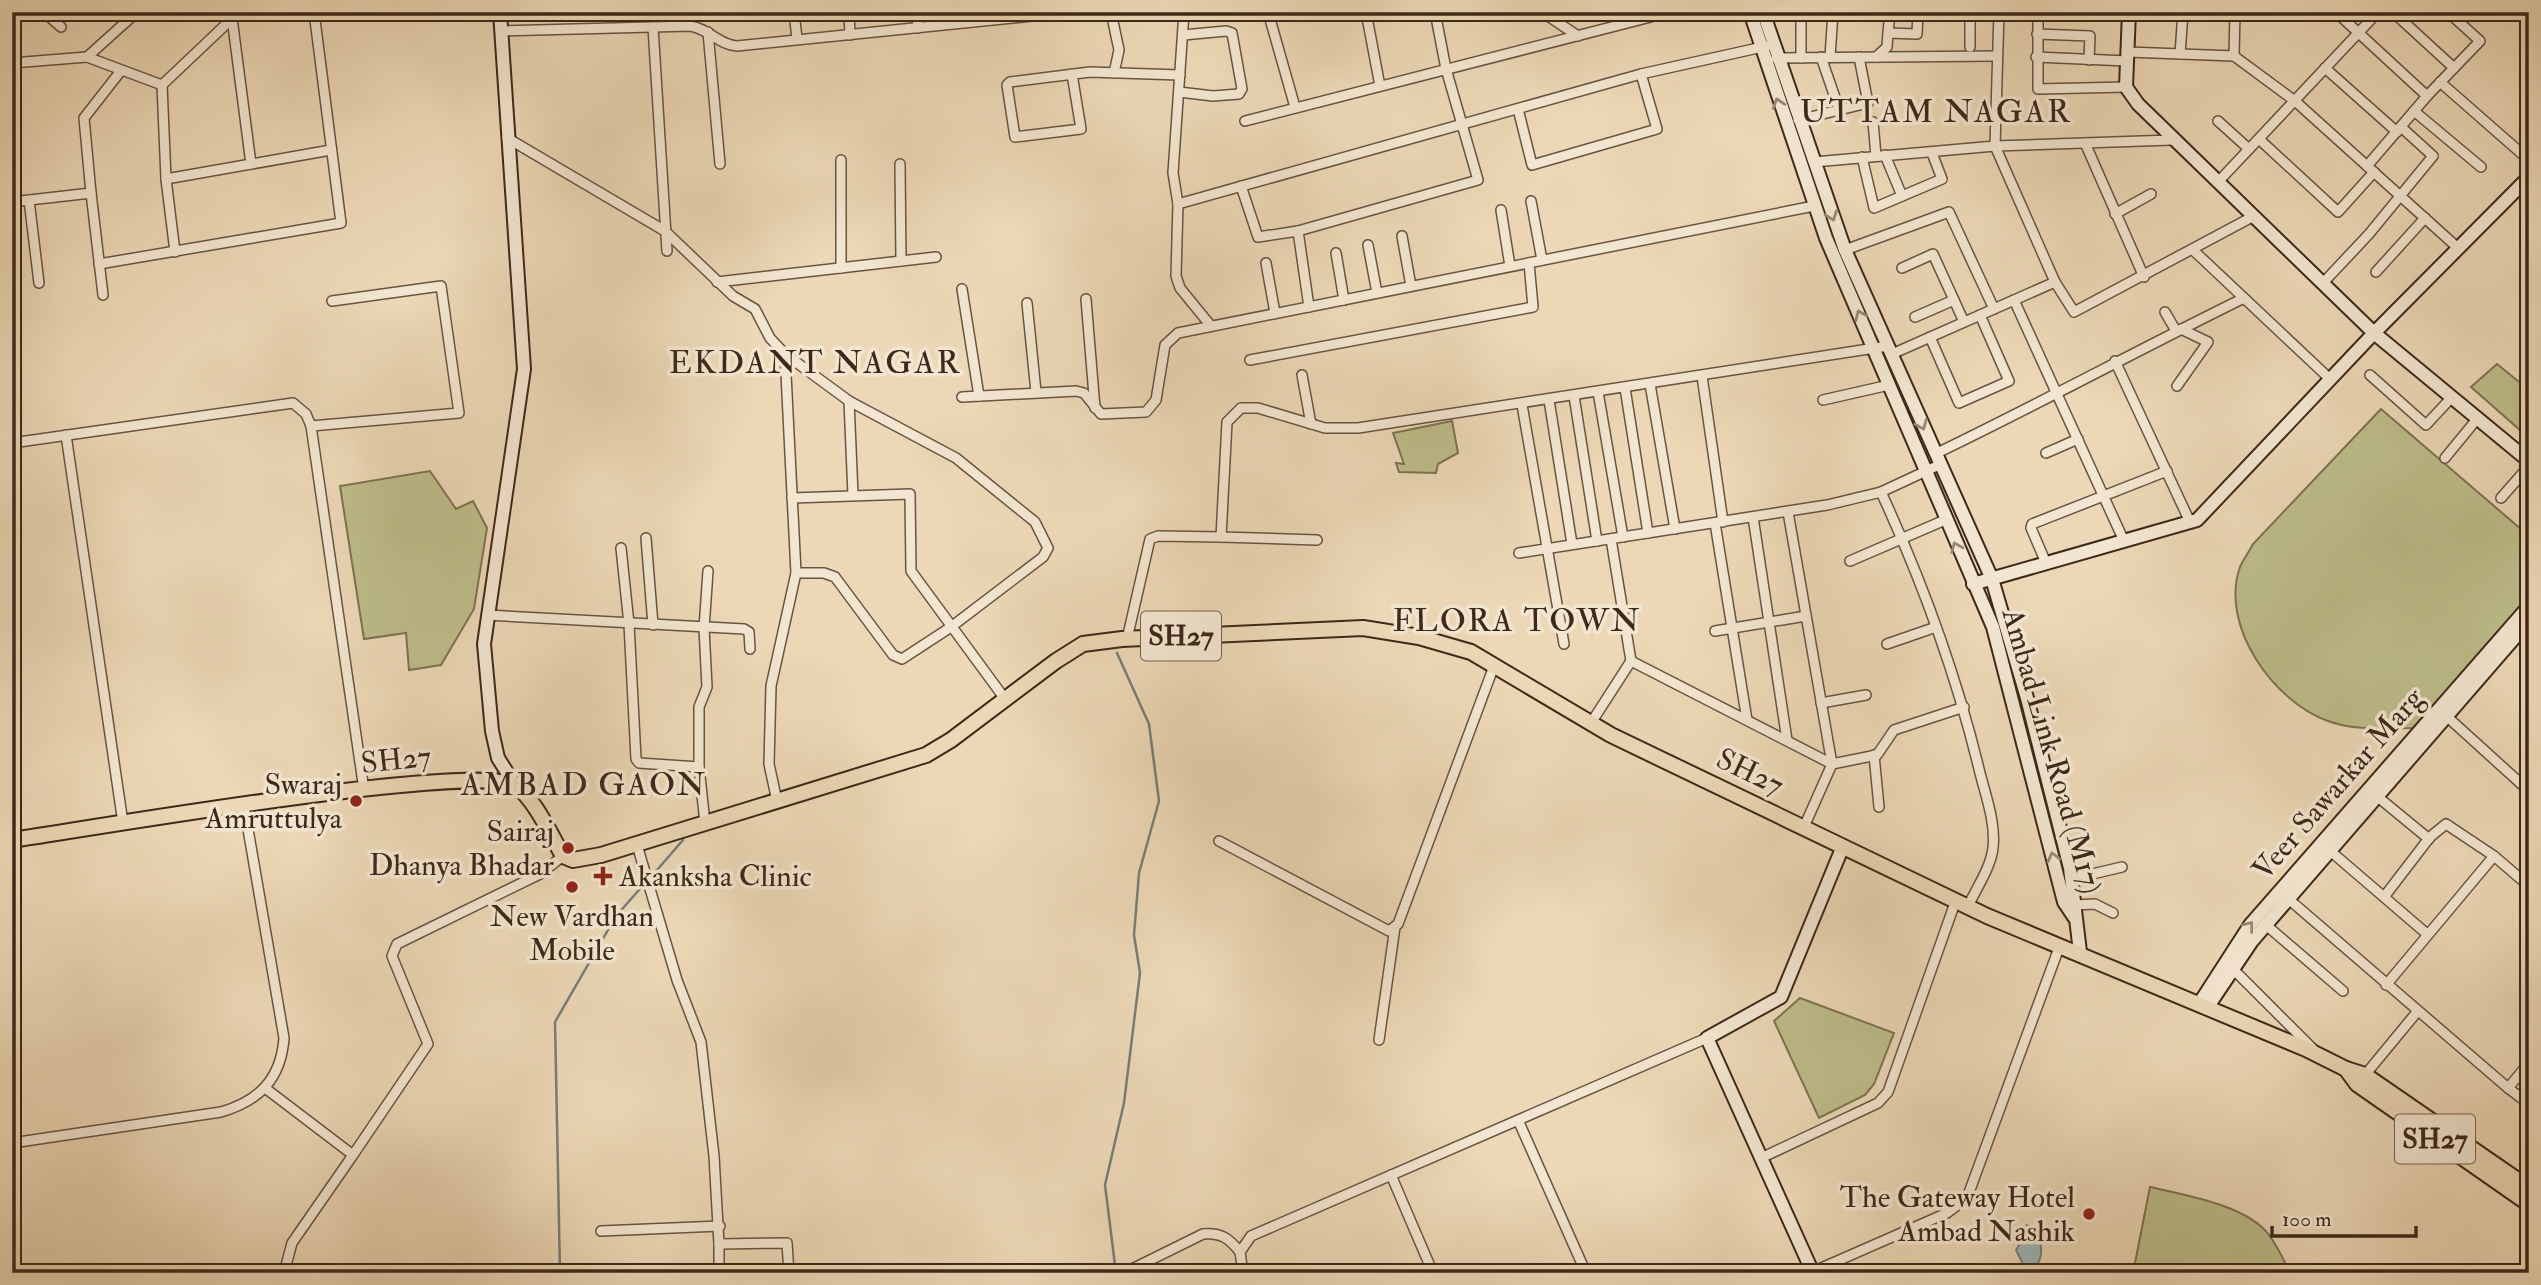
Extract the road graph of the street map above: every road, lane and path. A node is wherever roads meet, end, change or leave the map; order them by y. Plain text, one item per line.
1 (44, 12) edge
2 (314, 12) edge
3 (500, 12) edge
4 (794, 12) edge
5 (849, 12) edge
6 (917, 12) edge
7 (1071, 12) edge
8 (1111, 12) edge
9 (1184, 12) edge
10 (1268, 12) edge
11 (1366, 12) edge
12 (1435, 12) edge
13 (1542, 12) edge
14 (1670, 12) edge
15 (1749, 12) edge
16 (1763, 12) edge
17 (1801, 12) edge
18 (1833, 12) edge
19 (1890, 12) edge
20 (1918, 12) edge
21 (1970, 12) edge
22 (1999, 12) edge
23 (2038, 12) edge
24 (2129, 12) edge
25 (2183, 12) edge
26 (2235, 12) edge
27 (2336, 12) edge
28 (2378, 12) edge
29 (2393, 12) edge
30 (2448, 12) edge
31 (132, 14) edge
32 (235, 15) edge
33 (1639, 16) edge
34 (61, 27) dead end
35 (653, 27) junction
36 (918, 28) junction
37 (502, 31) junction
38 (708, 32) junction
39 (1888, 33) junction
40 (2358, 33) junction
41 (2037, 34) junction
42 (850, 35) junction
43 (1183, 35) junction
44 (1578, 36) junction
45 (797, 39) junction
46 (1766, 46) junction
47 (1970, 47) dead end
48 (2180, 54) junction
49 (1996, 56) junction
50 (2234, 56) junction
51 (87, 57) junction
52 (1825, 57) junction
53 (1858, 57) junction
54 (1876, 57) junction
55 (2036, 57) junction
56 (2127, 57) junction
57 (1801, 58) junction
58 (1771, 60) junction
59 (2089, 60) junction
60 (12, 63) edge
61 (2325, 68) junction
62 (2454, 68) junction
63 (1446, 69) junction
64 (120, 72) junction
65 (1114, 72) junction
66 (1072, 74) junction
67 (1641, 74) junction
68 (1180, 75) junction
69 (2440, 82) junction
70 (162, 85) junction
71 (1380, 86) junction
72 (2126, 87) junction
73 (1179, 92) junction
74 (2427, 96) junction
75 (2294, 101) junction
76 (1295, 107) junction
77 (1518, 109) junction
78 (1839, 109) junction
79 (2414, 111) junction
80 (1798, 120) junction
81 (1245, 121) dead end
82 (2218, 121) dead end
83 (1873, 122) dead end
84 (1461, 125) junction
85 (2399, 129) junction
86 (507, 138) junction
87 (2259, 139) junction
88 (2172, 140) junction
89 (2085, 143) junction
90 (1994, 146) junction
91 (2249, 149) junction
92 (331, 150) junction
93 (1932, 153) junction
94 (1880, 156) junction
95 (1861, 157) junction
96 (841, 160) dead end
97 (2529, 160) edge
98 (1814, 162) junction
99 (251, 164) junction
100 (720, 164) dead end
101 (900, 164) dead end
102 (2481, 167) dead end
103 (2370, 169) junction
104 (166, 179) junction
105 (2218, 182) junction
106 (2527, 182) edge
107 (1241, 186) junction
108 (1823, 192) junction
109 (91, 193) junction
110 (2151, 194) dead end
111 (2399, 195) junction
112 (1902, 197) junction
113 (29, 200) junction
114 (1531, 201) dead end
115 (1812, 201) junction
116 (12, 202) edge
117 (1178, 204) junction
118 (1501, 210) dead end
119 (2115, 214) junction
120 (2254, 216) junction
121 (2425, 218) junction
122 (665, 231) junction
123 (1298, 231) junction
124 (1402, 236) dead end
125 (1368, 245) dead end
126 (2458, 248) junction
127 (1845, 250) junction
128 (2193, 250) junction
129 (667, 251) dead end
130 (175, 252) junction
131 (1336, 253) dead end
132 (936, 257) dead end
133 (1542, 260) junction
134 (901, 261) junction
135 (1266, 263) dead end
136 (1529, 263) junction
137 (99, 264) junction
138 (1510, 267) junction
139 (841, 268) junction
140 (1902, 268) dead end
141 (2376, 272) dead end
142 (2144, 277) junction
143 (716, 282) junction
144 (2055, 282) junction
145 (2323, 283) junction
146 (39, 284) dead end
147 (1411, 286) junction
148 (962, 289) dead end
149 (1377, 293) junction
150 (103, 295) dead end
151 (2244, 298) junction
152 (1086, 299) dead end
153 (1344, 300) junction
154 (1954, 300) junction
155 (2014, 300) junction
156 (332, 301) dead end
157 (1027, 303) dead end
158 (1309, 307) junction
159 (1994, 309) junction
160 (2165, 312) dead end
161 (1275, 313) junction
162 (1980, 315) junction
163 (1915, 317) dead end
164 (1964, 322) junction
165 (1211, 326) junction
166 (2178, 330) junction
167 (2374, 333) junction
168 (1930, 337) junction
169 (1885, 349) junction
170 (785, 354) junction
171 (1250, 360) dead end
172 (2115, 361) junction
173 (1302, 375) dead end
174 (2370, 375) dead end
175 (1702, 376) junction
176 (2330, 379) junction
177 (1650, 384) junction
178 (1889, 385) junction
179 (2177, 386) dead end
180 (1625, 388) junction
181 (1036, 392) junction
182 (1598, 392) junction
183 (2058, 395) junction
184 (978, 396) junction
185 (1574, 396) junction
186 (962, 397) dead end
187 (2452, 397) junction
188 (1549, 400) junction
189 (1823, 400) dead end
190 (849, 401) junction
191 (1522, 405) junction
192 (1095, 409) junction
193 (2477, 419) junction
194 (1311, 424) junction
195 (311, 426) junction
196 (66, 435) junction
197 (2078, 439) junction
198 (12, 443) edge
199 (2046, 453) dead end
200 (2527, 457) edge
201 (2445, 458) dead end
202 (1937, 460) junction
203 (2166, 471) junction
204 (1926, 472) junction
205 (1881, 492) junction
206 (853, 495) junction
207 (2104, 497) junction
208 (792, 498) junction
209 (2501, 498) dead end
210 (1788, 512) junction
211 (1753, 517) junction
212 (1945, 520) junction
213 (1719, 522) junction
214 (2190, 522) junction
215 (1675, 529) junction
216 (1648, 533) junction
217 (1220, 537) junction
218 (1623, 537) junction
219 (646, 538) dead end
220 (1611, 539) junction
221 (1902, 539) junction
222 (1317, 540) dead end
223 (1597, 541) junction
224 (2124, 541) junction
225 (1572, 544) junction
226 (621, 548) dead end
227 (1548, 548) junction
228 (1519, 552) dead end
229 (1850, 561) dead end
230 (2046, 563) junction
231 (708, 571) dead end
232 (796, 573) junction
233 (1992, 579) junction
234 (1973, 584) junction
235 (2529, 606) edge
236 (487, 615) junction
237 (1806, 616) junction
238 (2529, 621) edge
239 (1769, 622) junction
240 (629, 624) junction
241 (653, 625) junction
242 (1936, 626) junction
243 (951, 627) junction
244 (704, 628) junction
245 (1732, 628) junction
246 (1715, 631) dead end
247 (1127, 639) junction
248 (1564, 644) dead end
249 (1887, 644) dead end
250 (750, 649) dead end
251 (1631, 661) junction
252 (1494, 666) junction
253 (1866, 695) dead end
254 (1005, 699) junction
255 (1821, 704) junction
256 (1964, 707) junction
257 (2442, 713) junction
258 (1747, 720) junction
259 (1591, 723) junction
260 (1787, 740) junction
261 (1874, 755) junction
262 (498, 758) junction
263 (1832, 764) junction
264 (699, 766) junction
265 (493, 779) junction
266 (515, 785) junction
267 (364, 790) junction
268 (2529, 791) edge
269 (2373, 793) junction
270 (777, 802) junction
271 (244, 806) junction
272 (1879, 807) dead end
273 (123, 823) junction
274 (705, 823) junction
275 (1804, 827) junction
276 (2429, 839) junction
277 (12, 840) edge
278 (1219, 841) dead end
279 (637, 845) junction
280 (1843, 846) junction
281 (2325, 847) junction
282 (564, 856) junction
283 (2494, 856) junction
284 (2122, 867) dead end
285 (2071, 878) junction
286 (2529, 886) edge
287 (2284, 895) junction
288 (2384, 897) junction
289 (1962, 903) junction
290 (2074, 905) junction
291 (2113, 913) dead end
292 (2076, 920) junction
293 (2266, 925) junction
294 (1395, 927) junction
295 (2427, 934) junction
296 (2060, 945) junction
297 (2080, 952) junction
298 (2233, 969) junction
299 (2386, 985) junction
300 (2343, 992) dead end
301 (2203, 1006) junction
302 (2417, 1012) junction
303 (1707, 1038) junction
304 (1379, 1040) dead end
305 (2320, 1056) junction
306 (2529, 1063) edge
307 (2346, 1069) junction
308 (2365, 1075) junction
309 (265, 1088) junction
310 (2508, 1088) junction
311 (2529, 1104) edge
312 (1518, 1120) junction
313 (12, 1143) edge
314 (353, 1155) junction
315 (1761, 1157) junction
316 (1391, 1175) junction
317 (2526, 1192) edge
318 (720, 1226) junction
319 (601, 1231) dead end
320 (719, 1244) junction
321 (1240, 1252) junction
322 (1812, 1272) edge
323 (284, 1273) edge
324 (719, 1273) edge
325 (789, 1273) edge
326 (1016, 1273) edge
327 (1243, 1273) edge
328 (1433, 1273) edge
329 (1586, 1273) edge

1 - 34 street
2 - 92 street
3 - 37 street
4 - 45 street
5 - 42 street
6 - 36 street
7 - 36 street
8 - 65 street
9 - 43 street
10 - 76 street
11 - 71 street
12 - 63 street
13 - 44 street
14 - 33 street
15 - 46 street, Ambad Link Road (M17)
16 - 46 street, Ambad Link Road (M17)
17 - 57 street
18 - 52 street
19 - 39 street
20 - 39 street
21 - 47 street
22 - 49 street
23 - 41 street
24 - 56 street
25 - 48 street
26 - 50 street
27 - 40 street
28 - 40 street
29 - 62 street
30 - 62 street
31 - 51 street
32 - 70 street
32 - 99 street
33 - 44 street
35 - 37 street
35 - 38 street
35 - 122 street
36 - 42 street
37 - 86 street
38 - 45 street
38 - 100 street
39 - 54 street
40 - 61 street
40 - 74 street
41 - 55 street
41 - 59 street
42 - 45 street
43 - 68 street
43 - 73 street
44 - 63 street
46 - 58 street, Ambad Link Road (M17)
46 - 67 street
48 - 50 street
48 - 56 street
49 - 54 street
49 - 90 street
50 - 75 street
51 - 60 street
51 - 64 street
52 - 53 street
52 - 57 street
52 - 78 street
53 - 54 street
53 - 78 street
55 - 59 street
55 - 72 street
56 - 59 street
56 - 72 street
57 - 58 street
58 - 80 street, Ambad Link Road (M17)
115 -> 58 street, Ambad Link Road (M17)
61 - 75 street
61 - 85 street
62 - 69 street
63 - 71 street
63 - 84 street
64 - 70 street
64 - 109 street
65 - 66 street
65 - 68 street
66 - 66 street
67 - 77 street
67 - 77 street
68 - 73 street
69 - 74 street
69 - 97 street
70 - 104 street
71 - 76 street
72 - 88 street
73 - 117 street
74 - 79 street
75 - 87 street
75 - 103 street
76 - 81 street
77 - 84 street
78 - 80 street
79 - 85 street
79 - 102 street
80 - 98 street, Ambad Link Road (M17)
82 - 91 street
83 - 94 street
84 - 107 street
84 - 123 street
85 - 103 street
85 - 111 street
86 - 122 street
86 - 236 street
87 - 91 street
87 - 103 street
88 - 89 street
88 - 105 street
89 - 90 street
89 - 119 street
90 - 93 street
90 - 144 street
91 - 105 street
92 - 99 street
92 - 130 street
93 - 94 street
93 - 112 street
94 - 95 street
94 - 112 street
95 - 98 street
95 - 112 street
96 - 139 street
98 - 108 street, Ambad Link Road (M17)
99 - 104 street
101 - 134 street
103 - 111 street
104 - 130 street
105 - 120 street
106 - 126 street
107 - 117 street
107 - 123 street
108 - 115 street
108 -> 127 street, Ambad Link Road (M17)
109 - 113 street
109 - 137 street
110 - 119 street
111 - 121 street
111 - 145 street
113 - 116 street
113 - 146 street
114 - 133 street
115 - 133 street
169 -> 115 street, Ambad Link Road (M17)
117 - 165 street
118 - 138 street
119 - 142 street
120 - 128 street
120 - 145 street
121 - 126 street
121 - 141 street
122 - 129 street
122 - 143 street
123 - 158 street
124 - 147 street
125 - 149 street
126 - 167 street
127 - 159 street
127 - 169 street, Ambad Link Road (M17)
128 - 142 street
128 - 151 street
130 - 137 street
131 - 153 street
132 - 134 street
133 - 136 street
134 - 139 street
135 - 161 street
136 - 138 street
136 - 171 street
137 - 150 street
138 - 147 street
139 - 143 street
140 - 154 street
142 - 144 street
143 - 170 street
144 - 155 street
145 - 167 street
147 - 149 street
148 - 184 street
149 - 153 street
151 - 166 street
151 - 176 street
152 - 192 street
153 - 158 street
154 - 163 street
154 - 164 street
155 - 159 street
155 - 183 street
156 - 195 street
157 - 181 street
158 - 161 street
159 - 162 street
160 - 166 street
161 - 165 street
162 - 164 street
162 - 168 street
164 - 168 street
165 - 192 street
166 - 172 street
166 - 179 street
167 - 176 street
167 - 187 street
168 - 169 street
169 - 175 street
169 - 178 street, Ambad Link Road (M17)
169 -> 202 street, Ambad Link Road (M17)
170 - 190 street
170 - 208 street
172 - 183 street
172 - 203 street
173 - 194 street
174 - 187 street
175 - 177 street
175 - 213 street
176 - 214 street
177 - 180 street
177 - 215 street
178 - 189 street
178 - 204 street, Ambad Link Road (M17)
180 - 182 street
180 - 216 street
181 - 184 street
181 - 192 street
182 - 185 street
182 - 218 street
183 - 197 street
183 - 202 street
184 - 186 street
185 - 188 street
185 - 223 street
187 - 193 street
188 - 191 street
188 - 225 street
190 - 206 street
190 - 243 street
191 - 194 street
191 - 227 street
193 - 200 street
193 - 201 street
194 - 217 street
195 - 196 street
195 - 267 street
196 - 198 street
196 - 273 street
197 - 199 street
197 - 207 street
200 - 209 street
202 - 204 street
202 - 233 street, Ambad Link Road (M17)
203 - 207 street
203 - 214 street
204 - 205 street
204 - 212 street, Ambad Link Road (M17)
205 - 210 street
205 - 221 street
206 - 208 street
206 - 243 street
207 - 224 street
207 - 230 street
208 - 232 street
210 - 211 street
210 - 237 street
211 - 213 street
211 - 239 street
212 - 221 street
234 -> 212 street, Ambad Link Road (M17)
213 - 215 street
213 - 245 street
214 - 224 street
215 - 216 street
216 - 218 street
217 - 222 street
217 - 247 street
218 - 220 street
219 - 241 street
220 - 223 street
220 - 251 street
221 - 229 street
221 - 242 street
223 - 225 street
224 - 230 street
225 - 227 street
226 - 240 street
227 - 228 street
227 - 248 street
230 - 233 street
231 - 244 street
232 - 243 street
232 - 270 street
233 - 234 street
233 - 285 street, Ambad Link Road (M17)
292 -> 234 street, Ambad Link Road (M17)
235 - 257 street, Veer Sawarkar Marg
236 - 240 street
236 - 262 street
237 - 239 street
237 - 255 street
238 - 257 street, Veer Sawarkar Marg
239 - 245 street
239 - 260 street
240 - 241 street
240 - 264 street
241 - 244 street
242 - 249 street
242 - 256 street
243 - 254 street
244 - 250 street
244 - 264 street
245 - 246 street
245 - 258 street
247 - 252 main road, SH27 / SH27
247 - 254 main road, SH27 / SH27
251 - 258 street
251 - 259 street
252 - 259 main road, SH27 / SH27
252 - 294 street
253 - 255 street
254 - 270 main road, SH27 / SH27
255 - 263 street
256 - 261 street
256 - 289 street
257 - 268 street
257 - 269 street, Veer Sawarkar Marg
258 - 260 street
259 - 275 main road, SH27 / SH27
260 - 263 street
261 - 263 street
261 - 272 street
262 - 265 street
262 - 266 street
263 - 275 street
264 - 274 street
265 - 266 main road, SH27 / SH27
265 - 267 main road, SH27 / SH27
266 - 282 main road
267 - 271 main road, SH27 / SH27
269 - 276 street
269 - 281 street, Veer Sawarkar Marg
270 - 274 main road, SH27 / SH27
271 - 273 main road, SH27 / SH27
271 - 309 street
273 - 277 main road, SH27 / SH27
274 - 279 main road, SH27 / SH27
275 - 280 main road, SH27 / SH27
276 - 283 street
276 - 288 street
278 - 294 street
279 - 282 main road, SH27 / SH27
279 - 318 street
280 - 289 main road, SH27 / SH27
280 - 303 street
281 - 287 street, Veer Sawarkar Marg
281 - 288 street
282 - 314 street
283 - 286 street
283 - 295 street
284 - 285 street
285 - 290 street, Ambad Link Road (M17)
287 - 293 street, Veer Sawarkar Marg
287 - 299 street
301 -> 287 street, Veer Sawarkar Marg
288 - 295 street
289 - 296 main road, SH27 / SH27
289 - 315 street
290 - 291 street
290 - 292 street, Ambad Link Road (M17)
292 - 297 street
293 - 298 street, Veer Sawarkar Marg
293 - 300 street
294 - 304 street
295 - 299 street
296 - 297 main road, SH27 / SH27
296 - 322 street
297 - 301 main road, SH27 / SH27
298 - 301 street, Veer Sawarkar Marg
298 - 305 street
299 - 302 street
301 - 305 main road, SH27 / SH27
302 - 308 street
302 - 310 street
303 - 312 street
303 - 315 street
305 - 307 main road, SH27 / SH27
306 - 310 street
307 - 308 main road
307 - 317 main road, SH27 / SH27
308 - 317 main road
309 - 313 street
309 - 314 street
310 - 311 street
312 - 316 street
312 - 329 street
314 - 323 street
315 - 322 street
316 - 321 street
316 - 328 street
318 - 319 street
318 - 320 street
320 - 324 street
320 - 325 street
321 - 326 street
321 - 327 street

